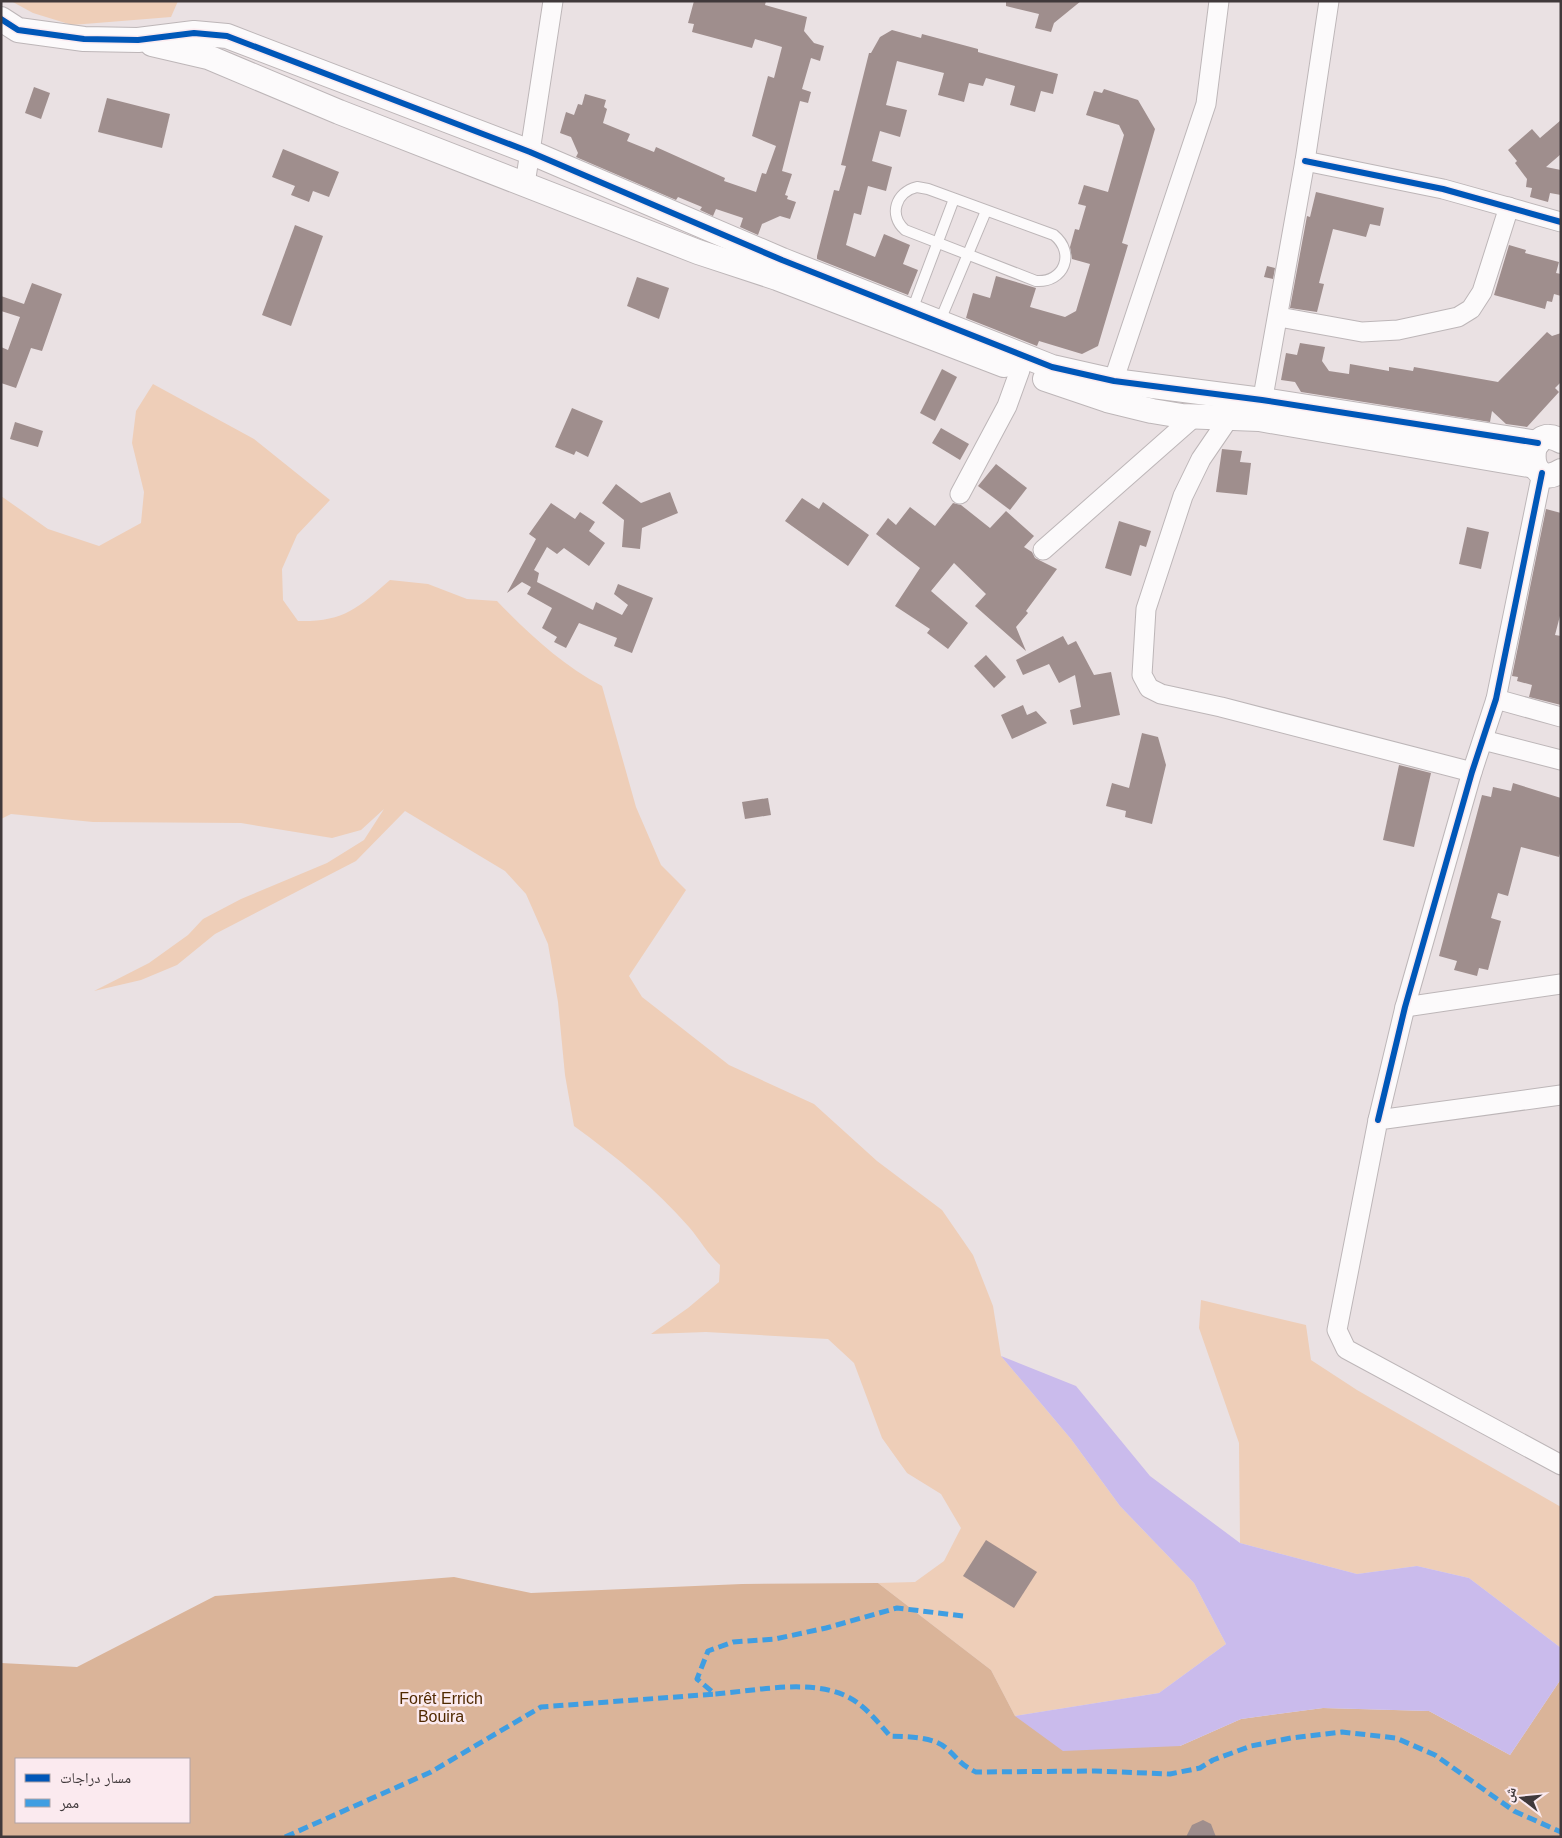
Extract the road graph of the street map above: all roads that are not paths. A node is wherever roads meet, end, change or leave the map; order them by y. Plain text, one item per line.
1 (553, 1) edge
2 (1219, 1) edge
3 (1329, 1) edge
4 (1, 19) edge
5 (138, 40) junction
6 (498, 140) junction
7 (530, 152) junction
8 (1305, 161) junction
9 (488, 170) junction
10 (525, 184) junction
11 (954, 198) junction
12 (1509, 207) junction
13 (986, 211) junction
14 (1561, 222) edge
15 (937, 242) junction
16 (967, 256) junction
17 (1279, 316) junction
18 (909, 319) junction
19 (936, 331) junction
20 (1020, 370) junction
21 (1111, 391) junction
22 (1261, 410) junction
23 (1195, 416) junction
24 (1229, 418) junction
25 (1554, 440) edge
26 (1552, 471) edge
27 (960, 494) dead end
28 (1043, 550) dead end
29 (1496, 699) junction
30 (1561, 717) edge
31 (1483, 740) junction
32 (1561, 760) edge
33 (1472, 772) junction
34 (1561, 984) edge
35 (1405, 1007) junction
36 (1561, 1095) edge
37 (1378, 1120) junction
38 (1561, 1465) edge

1 - 7 street
2 - 21 street
3 - 8 street
4 - 5 street
5 - 6 street
5 - 9 street
6 - 7 street
6 - 9 street
7 - 10 street
7 - 18 street
8 - 12 street
8 - 17 street
9 - 10 street
10 - 18 street
11 - 13 lane
11 - 15 lane
11 - 15 lane
12 - 14 street
12 - 17 street
13 - 16 lane
13 - 16 lane
15 - 16 lane
15 - 18 lane
16 - 19 lane
17 - 22 street
18 - 19 street
19 - 20 street
19 - 21 street
20 - 21 street
20 - 27 street
21 - 22 street
21 - 23 street
22 - 24 street
22 - 25 street
22 - 26 street
23 - 24 street
23 - 28 street
24 - 33 street
25 - 26 street
26 - 29 street
29 - 30 street
29 - 31 street
31 - 32 street
31 - 33 street
33 - 35 street
34 - 35 street
35 - 37 street
36 - 37 street
37 - 38 street

